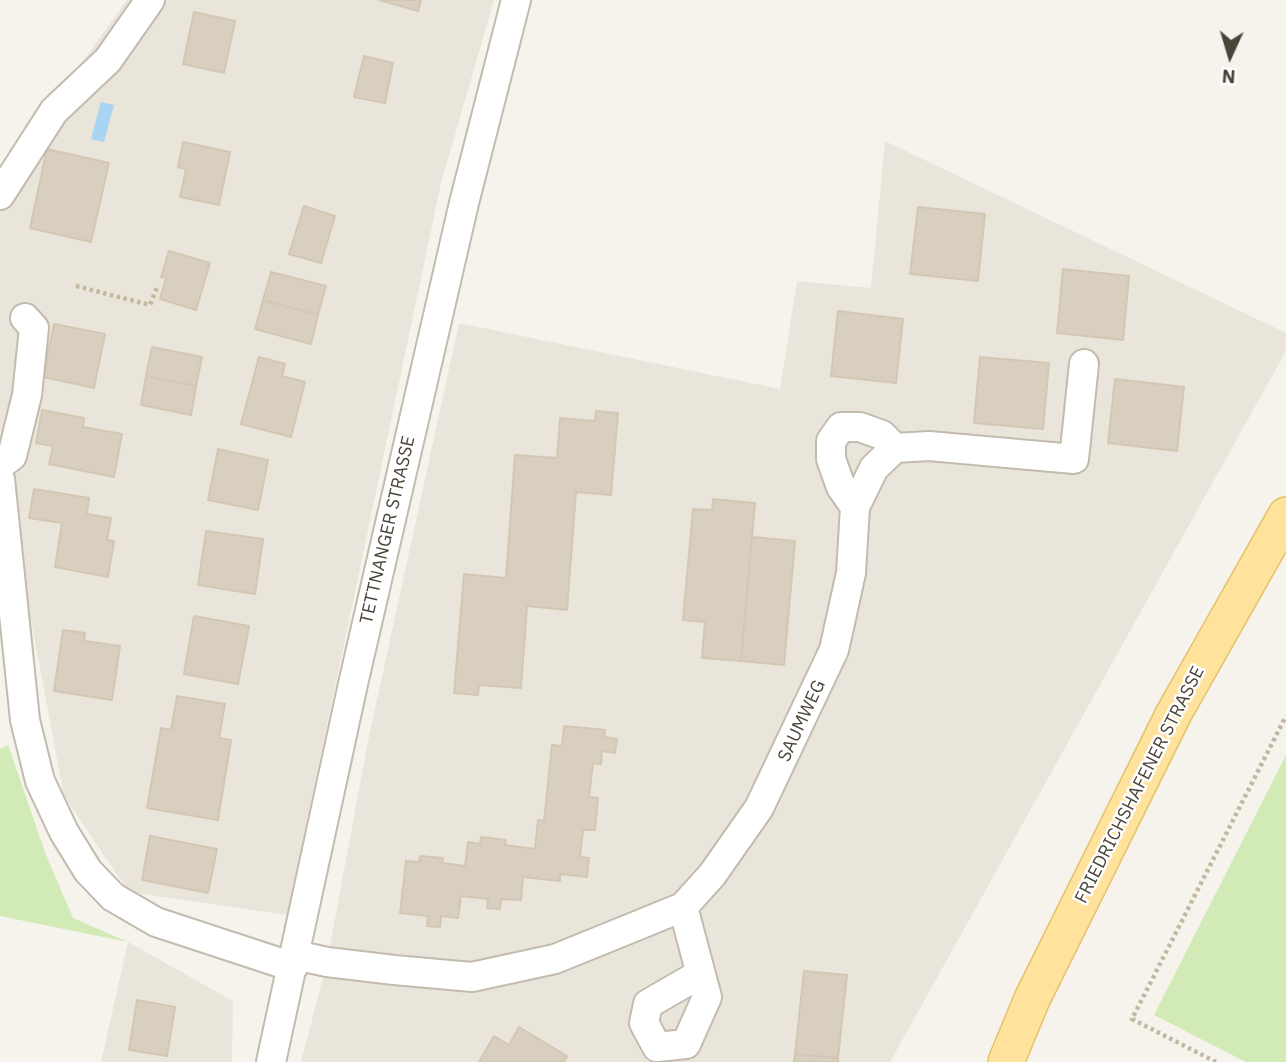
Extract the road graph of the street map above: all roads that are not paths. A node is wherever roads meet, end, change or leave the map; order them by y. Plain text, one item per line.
1 (150, 0) edge
2 (516, 0) edge
3 (0, 195) edge
4 (25, 318) dead end
5 (1084, 364) dead end
6 (895, 448) junction
7 (0, 465) edge
8 (0, 479) edge
9 (855, 507) junction
10 (1286, 515) edge
11 (683, 907) junction
12 (294, 961) junction
13 (700, 974) dead end
14 (271, 1062) edge
15 (1006, 1062) edge

1 - 3 street
2 - 12 street, TETTNANGER STRASSE
4 - 7 street
5 - 6 street
6 - 9 street, SAUMWEG
6 - 9 street
8 - 12 street, SAUMWEG
9 - 11 street, SAUMWEG
10 - 15 main road, FRIEDRICHSHAFENER STRASSE
11 - 12 street, SAUMWEG
11 - 13 street
12 - 14 street, TETTNANGER STRASSE

